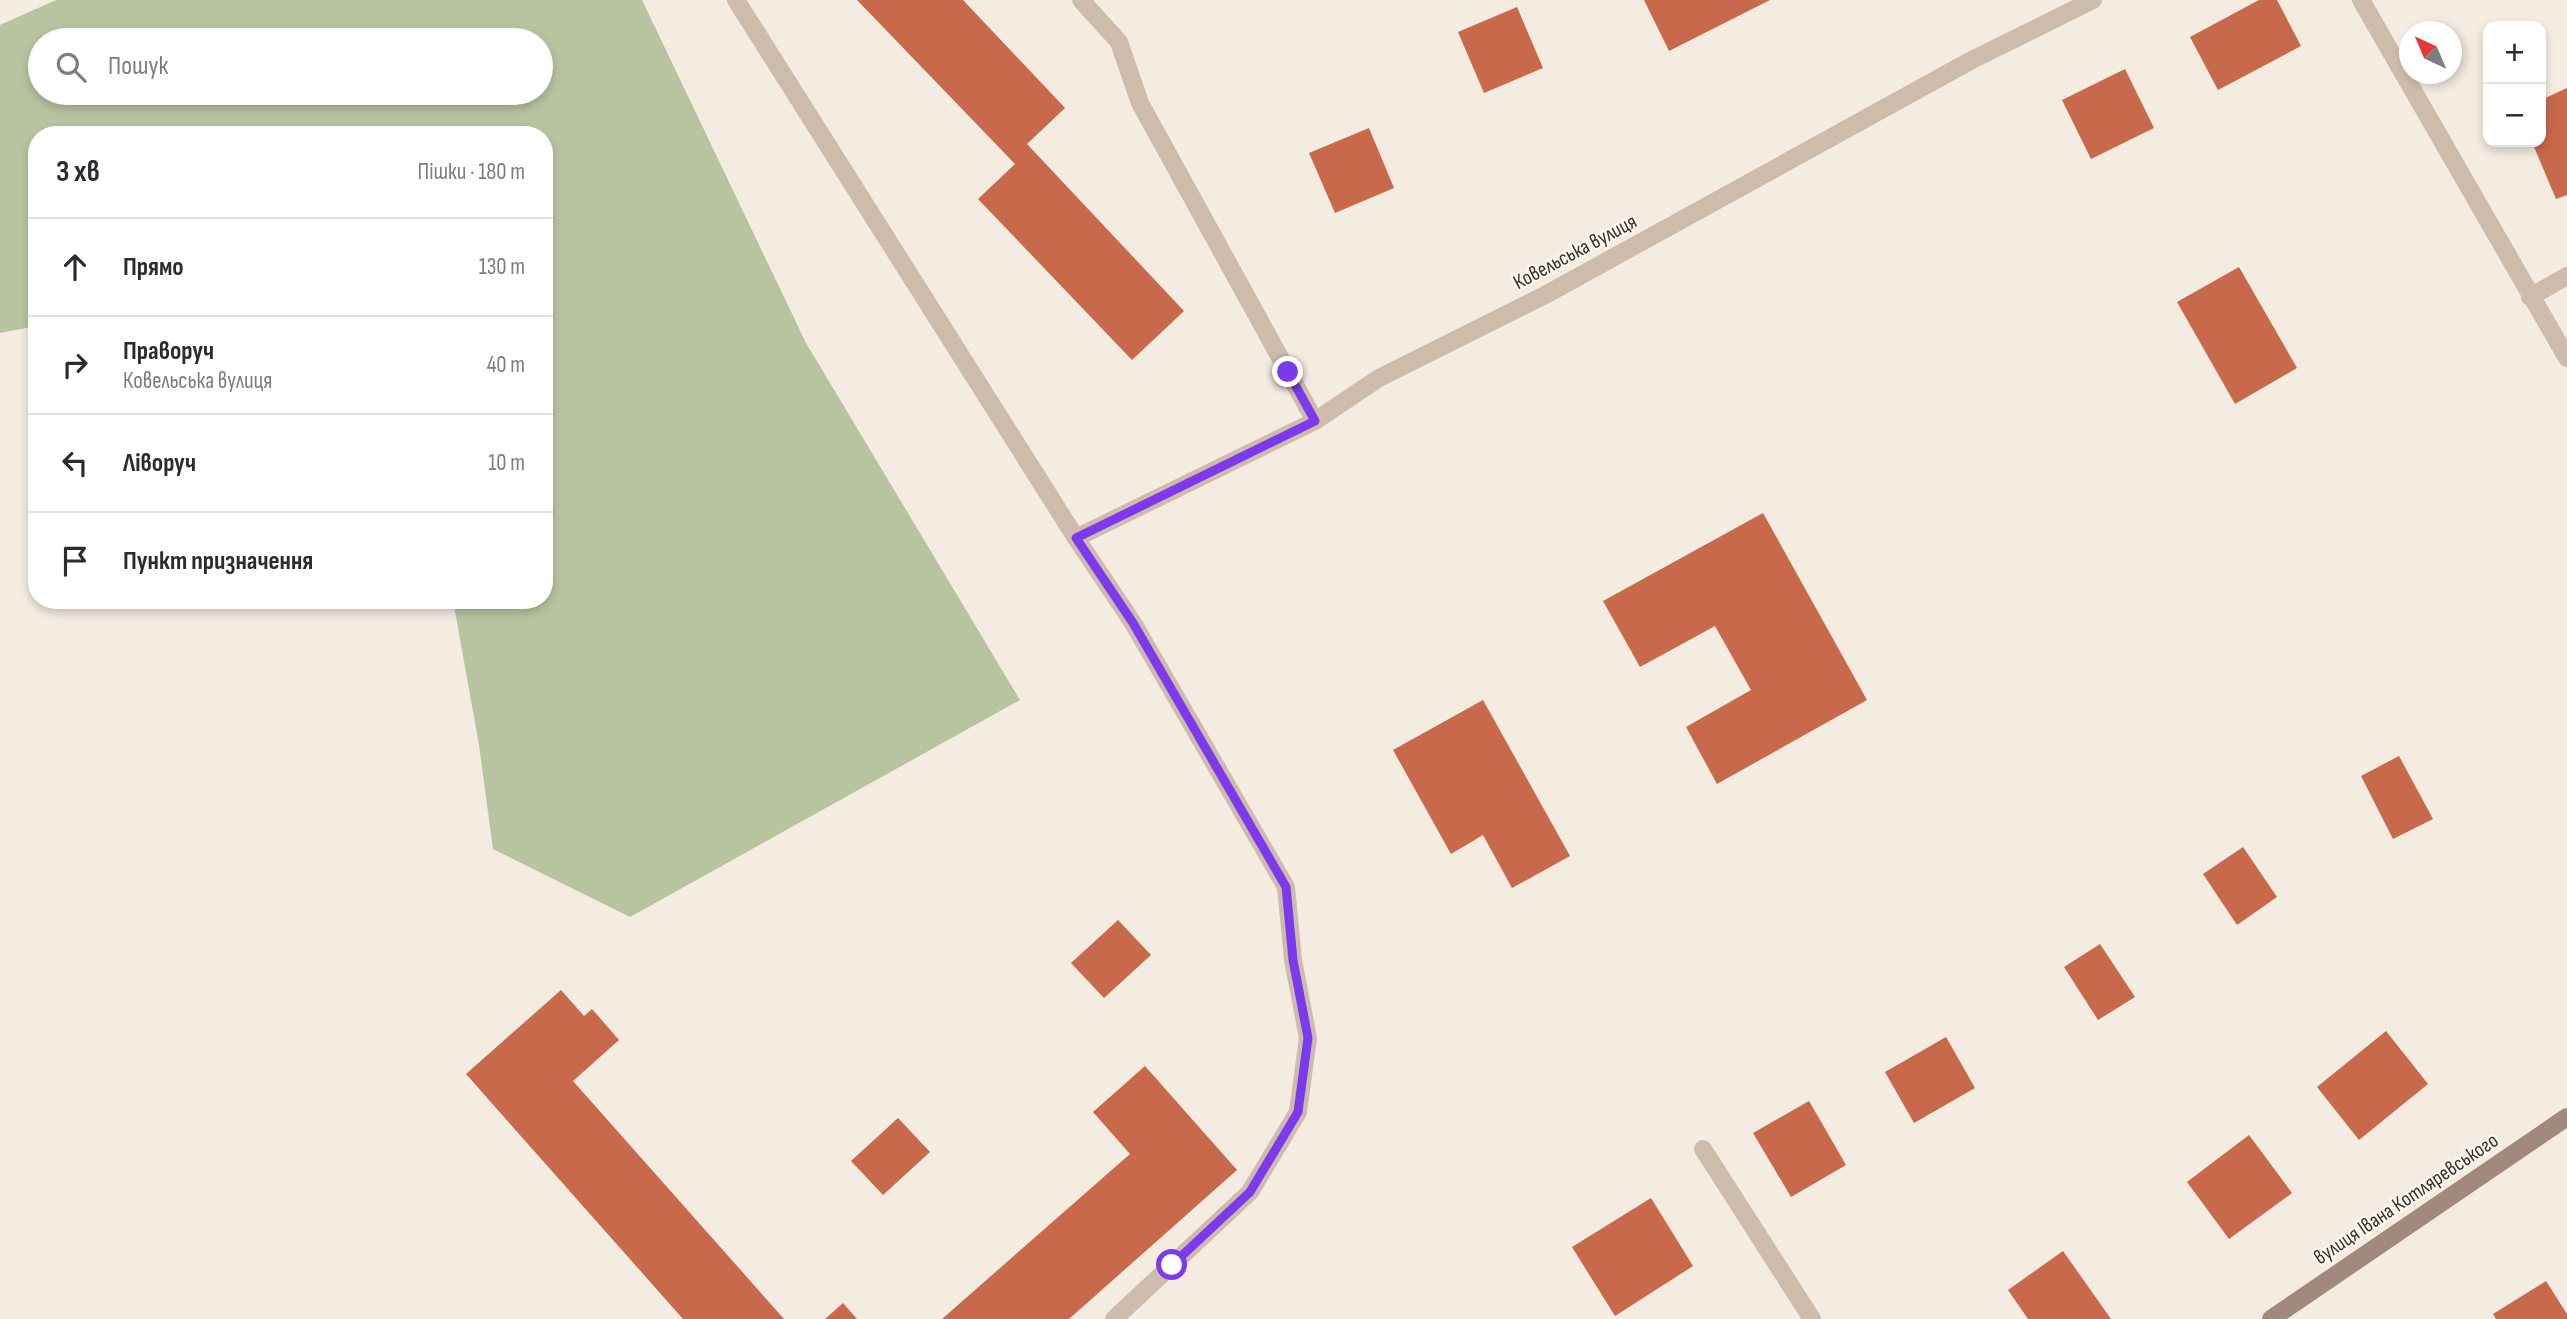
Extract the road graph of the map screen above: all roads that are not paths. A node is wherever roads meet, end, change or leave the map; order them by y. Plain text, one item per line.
1 (736, 0) edge
2 (1081, 0) edge
3 (2093, 0) edge
4 (2361, 0) edge
5 (2567, 276) edge
6 (2530, 297) junction
7 (2567, 358) edge
8 (1315, 421) junction
9 (1076, 538) junction
10 (2567, 1117) edge
11 (1703, 1150) dead end
12 (1114, 1319) edge
13 (1812, 1319) edge
14 (2271, 1319) edge

1 - 9 street
2 - 8 street
3 - 8 street, Ковельська вулиця
4 - 6 street
5 - 6 street
6 - 7 street
8 - 9 street, Ковельська вулиця
9 - 12 street
10 - 14 street, вулиця Івана Котляревського
11 - 13 street

